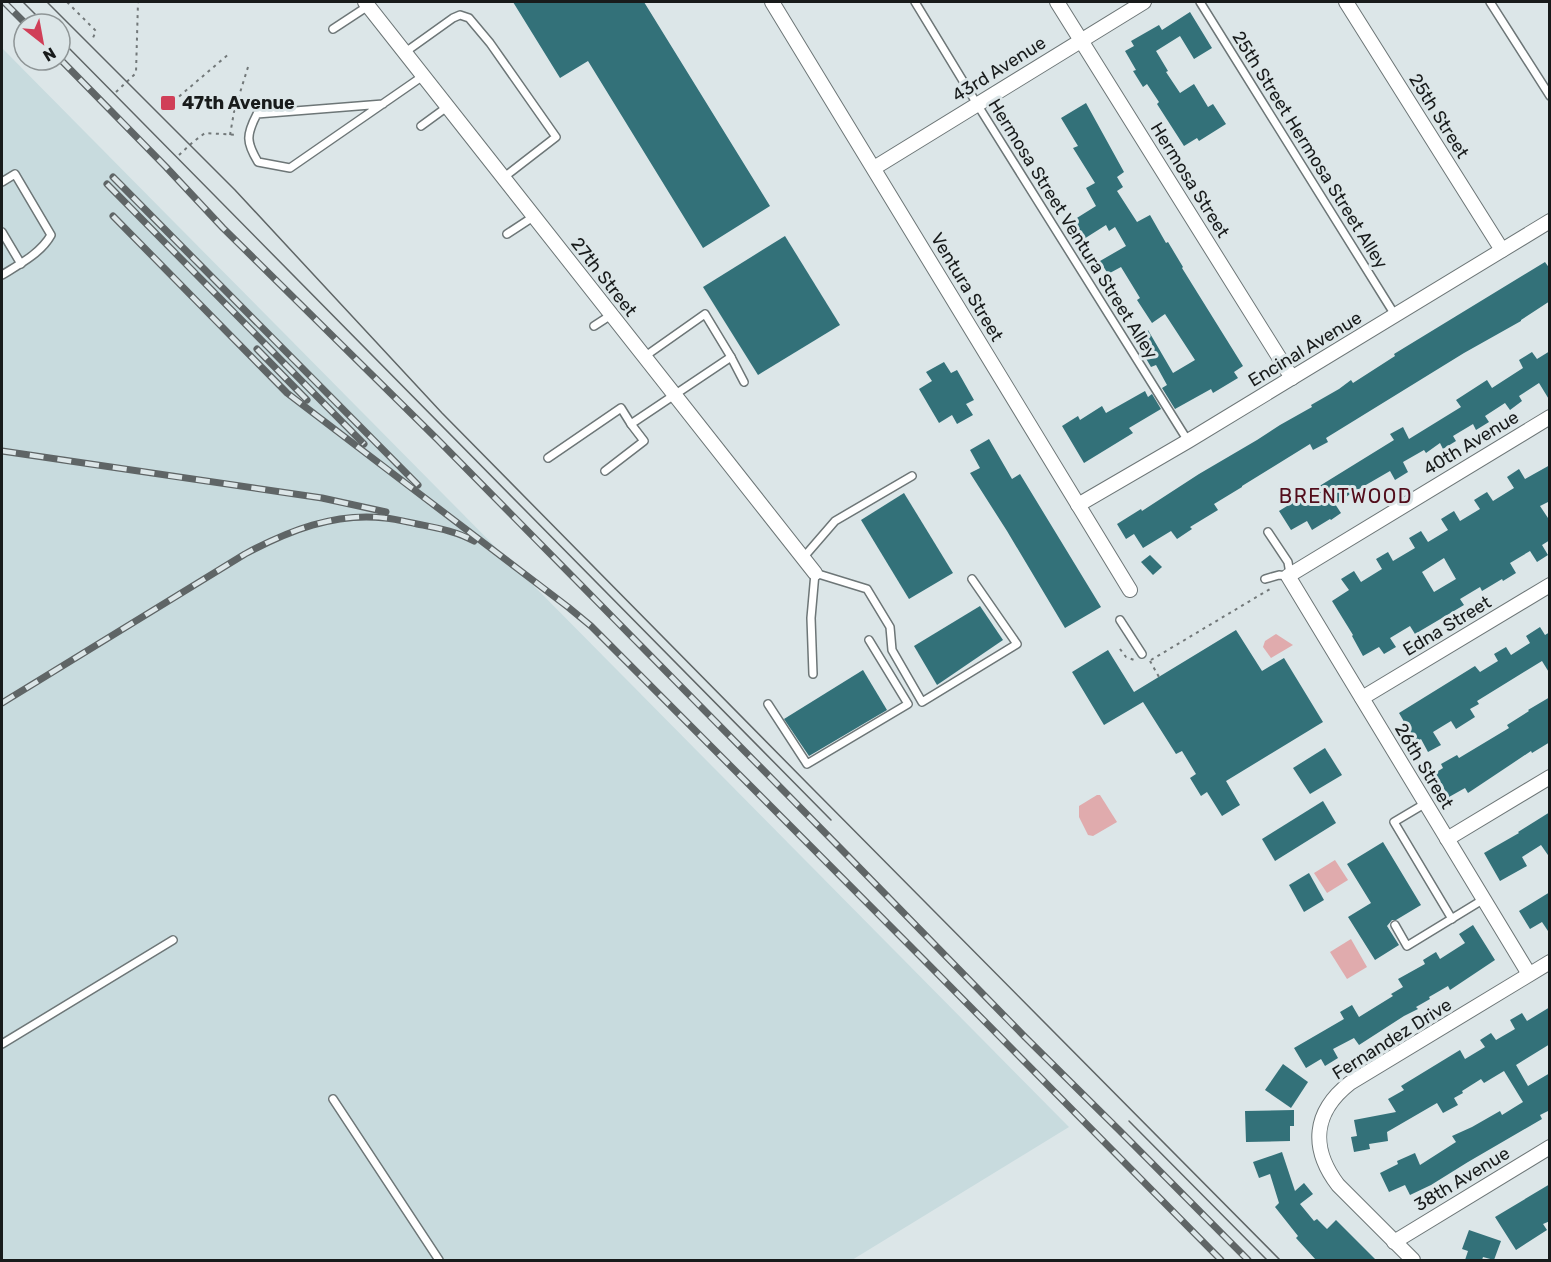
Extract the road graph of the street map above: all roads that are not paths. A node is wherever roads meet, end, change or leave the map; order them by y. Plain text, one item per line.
1 (772, 2) edge
2 (915, 2) edge
3 (1057, 2) edge
4 (1144, 2) edge
5 (1200, 2) edge
6 (1346, 2) edge
7 (1490, 2) edge
8 (366, 4) edge
9 (333, 29) dead end
10 (1081, 40) junction
11 (404, 53) junction
12 (423, 76) junction
13 (1550, 96) edge
14 (977, 104) junction
15 (382, 105) junction
16 (447, 107) junction
17 (421, 126) dead end
18 (873, 168) junction
19 (503, 178) junction
20 (2, 182) edge
21 (533, 217) junction
22 (1550, 221) edge
23 (2, 232) edge
24 (507, 234) dead end
25 (1502, 250) junction
26 (21, 264) junction
27 (2, 275) edge
28 (611, 315) junction
29 (1396, 315) junction
30 (594, 326) dead end
31 (644, 357) junction
32 (731, 357) junction
33 (1292, 378) junction
34 (744, 382) dead end
35 (674, 394) junction
36 (1550, 417) edge
37 (631, 424) junction
38 (1188, 441) junction
39 (548, 458) dead end
40 (605, 471) dead end
41 (912, 476) dead end
42 (1078, 505) junction
43 (1268, 532) dead end
44 (802, 558) junction
45 (815, 573) junction
46 (1289, 575) junction
47 (972, 579) dead end
48 (1265, 579) dead end
49 (1550, 585) edge
50 (1130, 590) dead end
51 (1120, 620) dead end
52 (869, 640) dead end
53 (1142, 658) road end
54 (813, 675) dead end
55 (1362, 698) junction
56 (768, 704) dead end
57 (1550, 777) edge
58 (1425, 803) junction
59 (1447, 839) junction
60 (1484, 899) junction
61 (1452, 918) junction
62 (1395, 925) dead end
63 (173, 940) dead end
64 (1550, 962) edge
65 (1529, 974) junction
66 (2, 1044) edge
67 (333, 1099) dead end
68 (1550, 1147) edge
69 (1394, 1242) junction
70 (439, 1260) edge
71 (1413, 1260) edge

1 - 18 street, Ventura Street
2 - 14 lane, Hermosa Street Ventura Street Alley
3 - 10 street, Hermosa Street
4 - 10 street, 43rd Avenue
5 - 29 lane, 25th Street Hermosa Street Alley
6 - 25 street, 25th Street
7 - 13 lane
8 - 9 lane
8 - 11 street, 27th Street
10 - 14 street, 43rd Avenue
10 - 33 street, Hermosa Street
11 - 12 street, 27th Street
11 - 19 lane
12 - 15 lane
12 - 16 street, 27th Street
14 - 18 street, 43rd Avenue
14 - 38 lane, Hermosa Street Ventura Street Alley
15 - 15 lane
16 - 17 lane
16 - 19 street, 27th Street
18 - 42 street, Ventura Street
19 - 21 street, 27th Street
20 - 26 lane
21 - 24 lane
21 - 28 street, 27th Street
22 - 25 street, Encinal Avenue
23 - 26 lane
25 - 29 street, Encinal Avenue
26 - 27 lane
28 - 30 lane
28 - 31 street, 27th Street
29 - 33 street, Encinal Avenue
31 - 32 lane
31 - 35 street, 27th Street
32 - 34 lane
32 - 35 lane
33 - 38 street, Encinal Avenue
35 - 37 lane
35 - 44 street, 27th Street
36 - 46 street, 40th Avenue
37 - 39 lane
37 - 40 lane
38 - 42 street, Encinal Avenue
41 - 44 lane
42 - 50 street, Ventura Street
43 - 46 lane
44 - 45 street, 27th Street
45 - 47 lane
45 - 54 lane
46 - 48 lane
46 - 55 street, 26th Street
49 - 55 street, Edna Street
51 - 53 lane
52 - 56 lane
55 - 58 street, 26th Street
57 - 59 street
58 - 59 street, 26th Street
58 - 61 lane
59 - 60 street, 26th Street
60 - 61 lane
60 - 65 street, 26th Street
61 - 62 lane
63 - 66 lane
64 - 65 street, Fernandez Drive
65 - 69 street, Fernandez Drive
67 - 70 lane
68 - 69 street, 38th Avenue
69 - 71 street, Fernandez Drive

